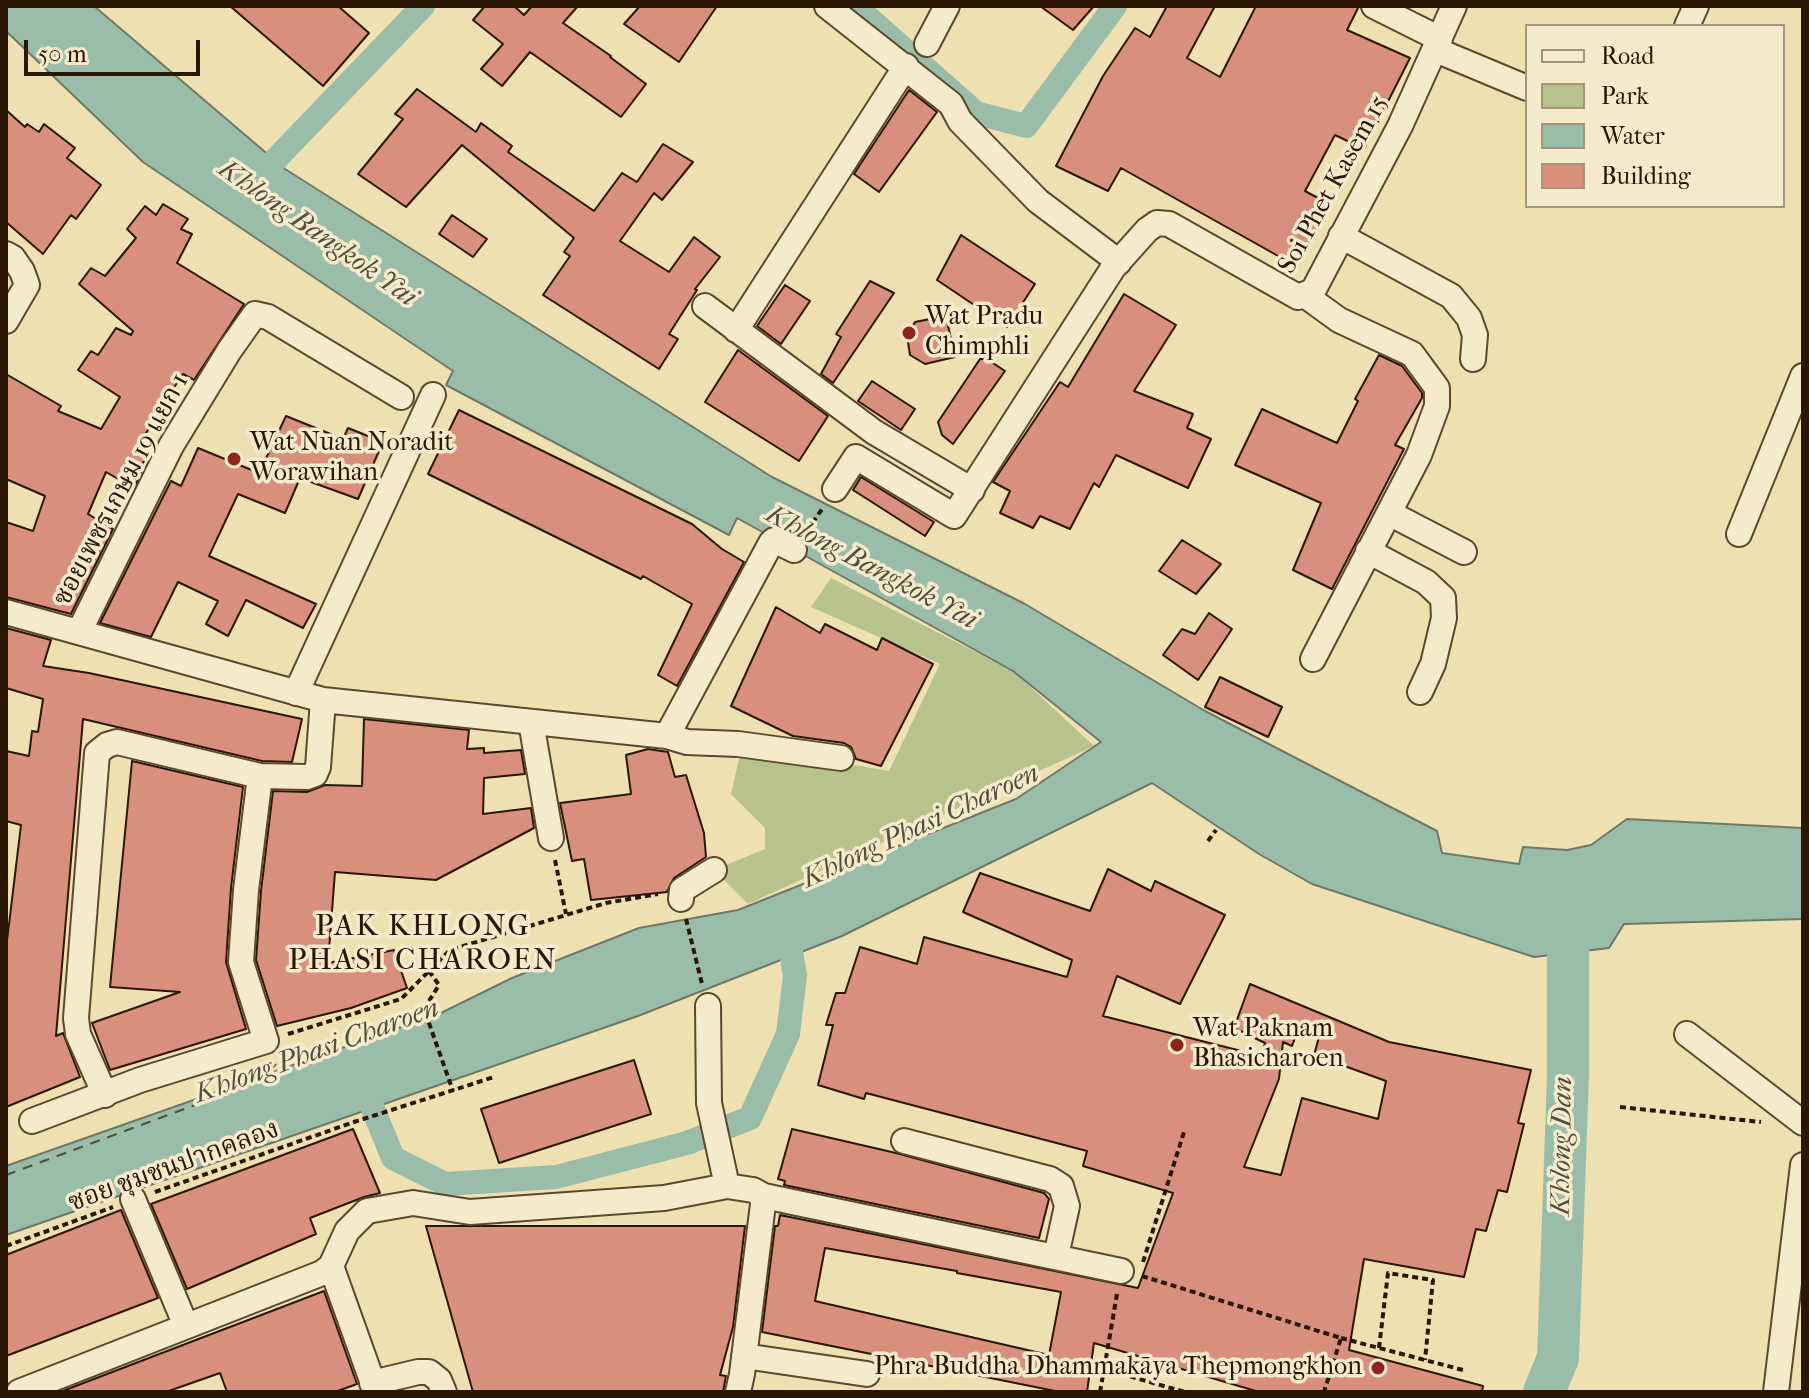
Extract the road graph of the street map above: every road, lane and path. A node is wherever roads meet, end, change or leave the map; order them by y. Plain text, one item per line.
1 (827, 6) edge
2 (947, 6) edge
3 (1374, 6) edge
4 (1454, 6) edge
5 (927, 44) dead end
6 (1438, 44) junction
7 (906, 66) junction
8 (1525, 87) edge
9 (1341, 236) junction
10 (6, 254) edge
11 (1119, 262) junction
12 (1306, 296) junction
13 (705, 306) dead end
14 (6, 321) edge
15 (736, 330) junction
16 (1473, 359) dead end
17 (1803, 376) edge
18 (433, 395) dead end
19 (401, 397) dead end
20 (874, 432) junction
21 (856, 457) junction
22 (835, 489) joint
23 (972, 490) junction
24 (1389, 513) junction
25 (1739, 534) dead end
26 (794, 550) joint
27 (1368, 551) junction
28 (1464, 552) dead end
29 (6, 612) edge
30 (79, 632) junction
31 (1313, 659) dead end
32 (1420, 692) dead end
33 (296, 693) junction
34 (323, 700) junction
35 (531, 722) junction
36 (677, 739) junction
37 (841, 758) dead end
38 (260, 776) junction
39 (1216, 830) dead end
40 (551, 838) joint
41 (1208, 841) dead end
42 (714, 870) dead end
43 (682, 894) junction
44 (566, 915) junction
45 (429, 971) junction
46 (708, 1006) joint
47 (1687, 1034) dead end
48 (266, 1041) junction
49 (494, 1077) dead end
50 (453, 1091) junction
51 (105, 1095) junction
52 (1620, 1107) dead end
53 (32, 1121) dead end
54 (1803, 1123) edge
55 (1773, 1124) dead end
56 (1184, 1132) dead end
57 (904, 1141) dead end
58 (1803, 1165) edge
59 (725, 1174) junction
60 (764, 1196) junction
61 (133, 1199) junction
62 (6, 1246) edge
63 (1056, 1256) junction
64 (331, 1266) junction
65 (1121, 1271) joint
66 (186, 1326) junction
67 (1341, 1338) junction
68 (1379, 1348) junction
69 (744, 1356) junction
70 (1425, 1360) junction
71 (1105, 1364) junction
72 (1463, 1370) dead end
73 (867, 1374) dead end
74 (374, 1387) edge
75 (19, 1392) edge
76 (444, 1392) edge
77 (738, 1392) edge
78 (1100, 1392) edge
79 (1185, 1392) edge
80 (1324, 1392) edge
81 (1776, 1392) edge

1 - 7 street
2 - 5 street
3 - 6 street
4 - 6 street, Soi Phet Kasem 15
6 - 8 street
6 - 9 street, Soi Phet Kasem 15
7 - 11 street
7 - 15 street
9 - 12 street, Soi Phet Kasem 15
9 - 16 street
10 - 14 street
11 - 12 street, Soi Phet Kasem 15
11 - 23 street, Soi Phet Kasem 15
12 - 24 street
13 - 15 street
15 - 20 street
17 - 25 street
18 - 33 street
19 - 30 street, ซอยเพชรเกษม 19 แยก 1
20 - 21 street
20 - 23 street
21 - 22 street
21 - 23 street, Soi Phet Kasem 15
22 - 26 path
24 - 27 street
24 - 28 street
26 - 36 street
27 - 31 street
27 - 32 street
29 - 30 street
30 - 33 street
33 - 34 street
34 - 35 street
34 - 38 street
35 - 36 street
35 - 40 street
36 - 37 street
38 - 48 street
38 - 51 street
39 - 41 path
40 - 44 path
42 - 43 street
43 - 44 path
43 - 46 path
44 - 45 path
45 - 48 path
45 - 50 path
46 - 59 street
47 - 54 street
48 - 51 street
49 - 50 path
50 - 61 path, ซอย ชุมชนปากคลอง
51 - 53 street
52 - 55 path
56 - 67 path
57 - 63 street
58 - 81 street
59 - 60 street
59 - 64 street
60 - 63 street
60 - 69 street
61 - 62 path, ซอย ชุมชนปากคลอง
61 - 66 street
63 - 65 street
64 - 66 street
64 - 74 street
65 - 71 path
66 - 75 street
67 - 68 path
67 - 80 path
68 - 70 path
68 - 70 path
69 - 73 street
69 - 77 street
70 - 72 path
71 - 78 path
71 - 79 path
74 - 76 street

